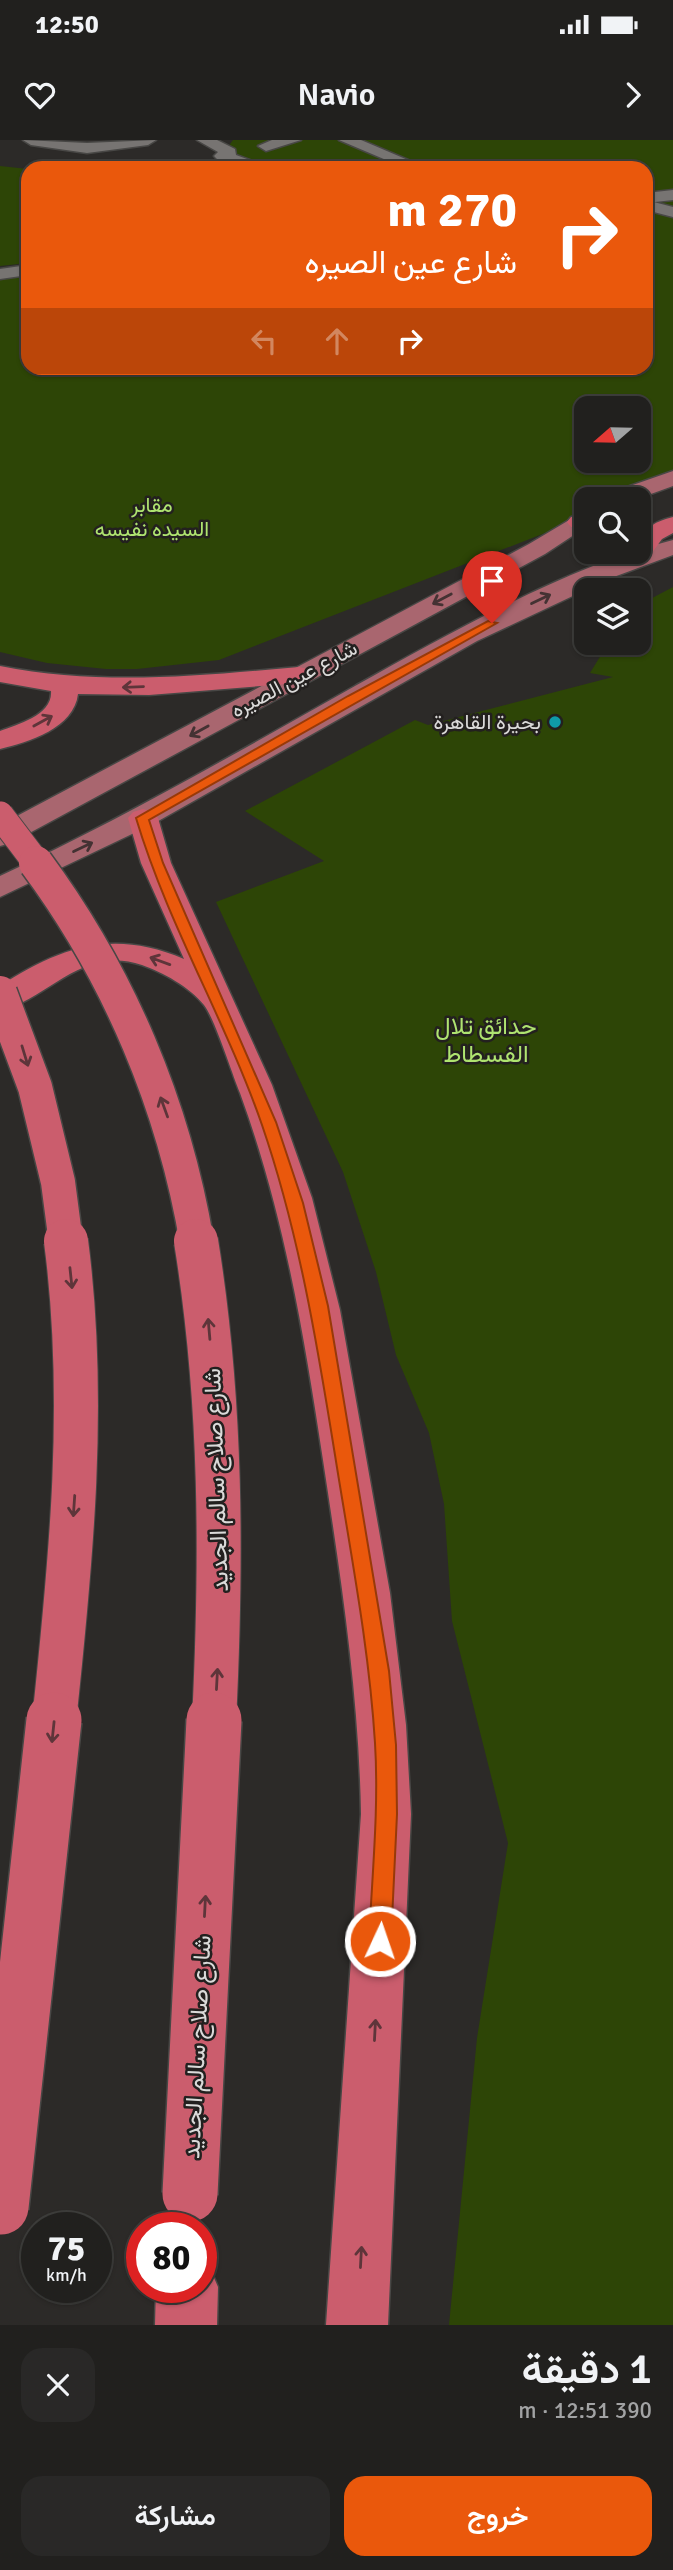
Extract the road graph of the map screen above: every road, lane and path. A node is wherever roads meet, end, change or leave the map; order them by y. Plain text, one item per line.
1 (31, 140) edge
2 (148, 140) edge
3 (231, 140) edge
4 (293, 140) edge
5 (347, 140) edge
6 (397, 141) edge
7 (209, 142) edge
8 (231, 158) junction
9 (216, 161) edge
10 (241, 161) edge
11 (382, 161) edge
12 (415, 161) edge
13 (673, 195) edge
14 (653, 197) edge
15 (653, 207) edge
16 (673, 212) edge
17 (21, 271) edge
18 (0, 274) edge
19 (673, 478) edge
20 (648, 487) edge
21 (673, 499) edge
22 (651, 506) edge
23 (673, 524) edge
24 (574, 526) edge
25 (651, 538) edge
26 (673, 547) edge
27 (651, 554) edge
28 (622, 564) edge
29 (0, 674) edge
30 (299, 675) junction
31 (64, 685) junction
32 (0, 741) edge
33 (0, 815) edge
34 (143, 818) junction
35 (0, 837) edge
36 (0, 888) edge
37 (0, 993) edge
38 (217, 999) junction
39 (0, 1001) edge
40 (189, 2211) edge
41 (1, 2212) edge
42 (187, 2303) edge
43 (186, 2325) edge
44 (357, 2325) edge

1 - 2 street
3 - 7 street
4 - 8 street
5 - 11 street
6 - 12 street
7 - 8 street
8 - 9 street
8 - 10 street
13 - 14 street
15 - 16 street
17 - 18 street
19 - 20 main road
21 - 22 highway
23 - 25 highway
24 -> 30 main road, شارع عين الصيره
26 - 27 main road, شارع عين الصيره
34 -> 28 main road, شارع عين الصيره
29 - 31 highway
30 -> 31 highway
30 -> 35 main road, شارع عين الصيره
32 -> 31 highway
40 -> 33 highway, شارع صلاح سالم الجديد, bridge
36 -> 34 main road, شارع عين الصيره
34 - 38 highway
37 -> 41 highway, bridge
38 -> 39 highway
44 -> 38 highway
42 - 43 highway

